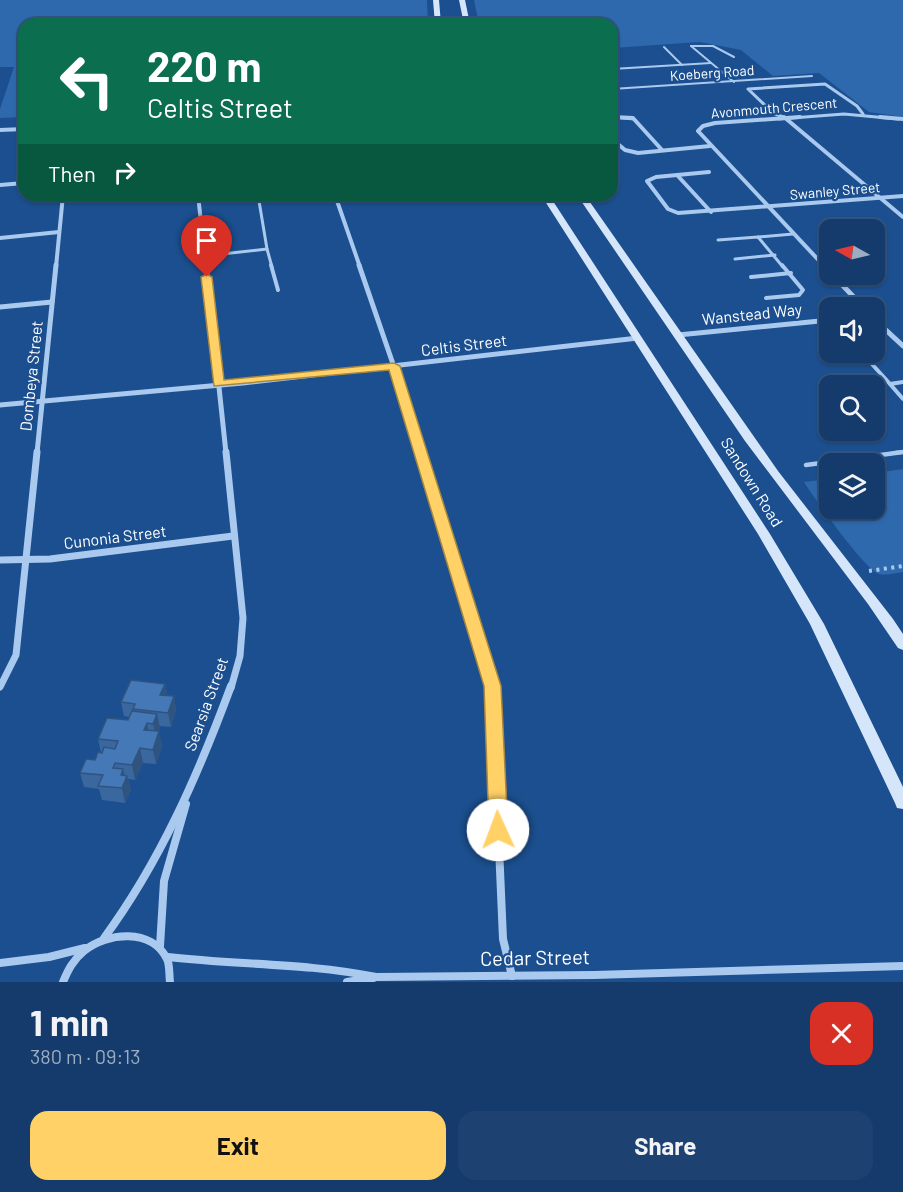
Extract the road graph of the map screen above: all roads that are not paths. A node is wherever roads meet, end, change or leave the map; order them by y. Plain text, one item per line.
1 (436, 0) edge
2 (462, 0) edge
3 (438, 18) edge
4 (466, 18) edge
5 (664, 47) dead end
6 (734, 57) dead end
7 (711, 63) junction
8 (682, 65) junction
9 (618, 69) edge
10 (812, 76) dead end
11 (734, 82) junction
12 (618, 89) edge
13 (863, 114) junction
14 (618, 117) edge
15 (788, 118) junction
16 (903, 119) edge
17 (18, 129) edge
18 (0, 130) edge
19 (618, 144) edge
20 (710, 146) junction
21 (662, 150) junction
22 (709, 172) dead end
23 (676, 175) junction
24 (18, 184) edge
25 (0, 185) edge
26 (903, 196) edge
27 (881, 198) junction
28 (62, 201) edge
29 (199, 201) edge
30 (259, 201) edge
31 (336, 201) edge
32 (548, 201) edge
33 (585, 201) edge
34 (770, 208) junction
35 (711, 212) junction
36 (903, 217) edge
37 (59, 232) junction
38 (793, 234) junction
39 (758, 237) junction
40 (0, 238) edge
41 (718, 240) dead end
42 (267, 249) junction
43 (775, 255) junction
44 (204, 256) junction
45 (735, 259) dead end
46 (819, 261) edge
47 (791, 273) junction
48 (751, 277) dead end
49 (842, 285) edge
50 (278, 290) dead end
51 (854, 297) edge
52 (766, 298) dead end
53 (52, 302) junction
54 (0, 306) edge
55 (819, 321) edge
56 (885, 329) edge
57 (678, 335) junction
58 (638, 338) junction
59 (903, 346) edge
60 (871, 363) edge
61 (394, 366) junction
62 (903, 382) edge
63 (218, 384) junction
64 (890, 384) junction
65 (903, 399) edge
66 (42, 401) junction
67 (0, 405) edge
68 (903, 452) edge
69 (806, 465) dead end
70 (233, 536) junction
71 (0, 560) edge
72 (26, 561) junction
73 (903, 645) edge
74 (0, 687) edge
75 (188, 795) junction
76 (903, 803) edge
77 (104, 938) junction
78 (160, 946) junction
79 (87, 948) junction
80 (168, 957) junction
81 (0, 963) edge
82 (903, 966) edge
83 (376, 977) junction
84 (513, 979) edge
85 (63, 982) edge
86 (170, 982) edge
87 (347, 982) edge

1 - 3 main road
2 - 4 main road
5 - 8 lane
6 - 7 lane
7 - 8 lane
7 - 11 lane
8 - 9 lane
10 - 11 lane, Koeberg Road
11 - 12 lane, Koeberg Road
13 - 15 street, Avonmouth Crescent
13 - 15 street
13 - 16 street, Avonmouth Crescent
14 - 21 street
15 - 20 street, Avonmouth Crescent
15 - 27 street
17 - 18 street
19 - 21 street
20 - 21 street
20 - 34 street, Avonmouth Crescent
22 - 23 street
23 - 35 street
23 - 35 street, Swanley Street
24 - 25 street
26 - 27 street, Swanley Street
27 - 34 street, Swanley Street
27 - 36 street
28 - 37 street, Dombeya Street
29 - 44 street, Searsia Street
30 - 42 lane
31 - 61 street
32 - 58 main road, Sandown Road
33 - 57 main road, Sandown Road
34 - 35 street, Swanley Street
34 - 38 street, Avonmouth Crescent
37 - 40 street
37 - 53 street, Dombeya Street
38 - 39 lane
38 - 46 street, Avonmouth Crescent
39 - 41 lane
39 - 43 lane
42 - 44 lane
42 - 50 lane
43 - 45 lane
43 - 47 lane
44 - 63 street, Searsia Street
47 - 48 lane
47 - 52 lane
49 - 51 street, Avonmouth Crescent
53 - 54 street
53 - 66 street, Dombeya Street
55 - 57 street, Wanstead Way
56 - 59 street
57 - 73 main road, Sandown Road
58 - 61 street, Celtis Street
58 - 76 main road, Sandown Road
60 - 64 lane
61 - 63 street, Celtis Street
61 - 84 street
62 - 64 lane
63 - 66 street, Celtis Street
63 - 70 street, Searsia Street
64 - 65 lane
66 - 67 street, Celtis Street
66 - 72 street, Dombeya Street
68 - 69 lane
70 - 72 street, Cunonia Street
70 - 75 street, Searsia Street
71 - 72 street, Cunonia Street
72 - 74 street, Dombeya Street
75 - 77 street, Searsia Street
75 - 78 street
77 - 78 street
77 - 79 street
78 - 80 street
79 - 81 street
79 - 85 street
80 - 83 street, Cedar Street
80 - 86 street
82 - 84 street, Cedar Street
83 - 84 street, Cedar Street
83 - 87 street

